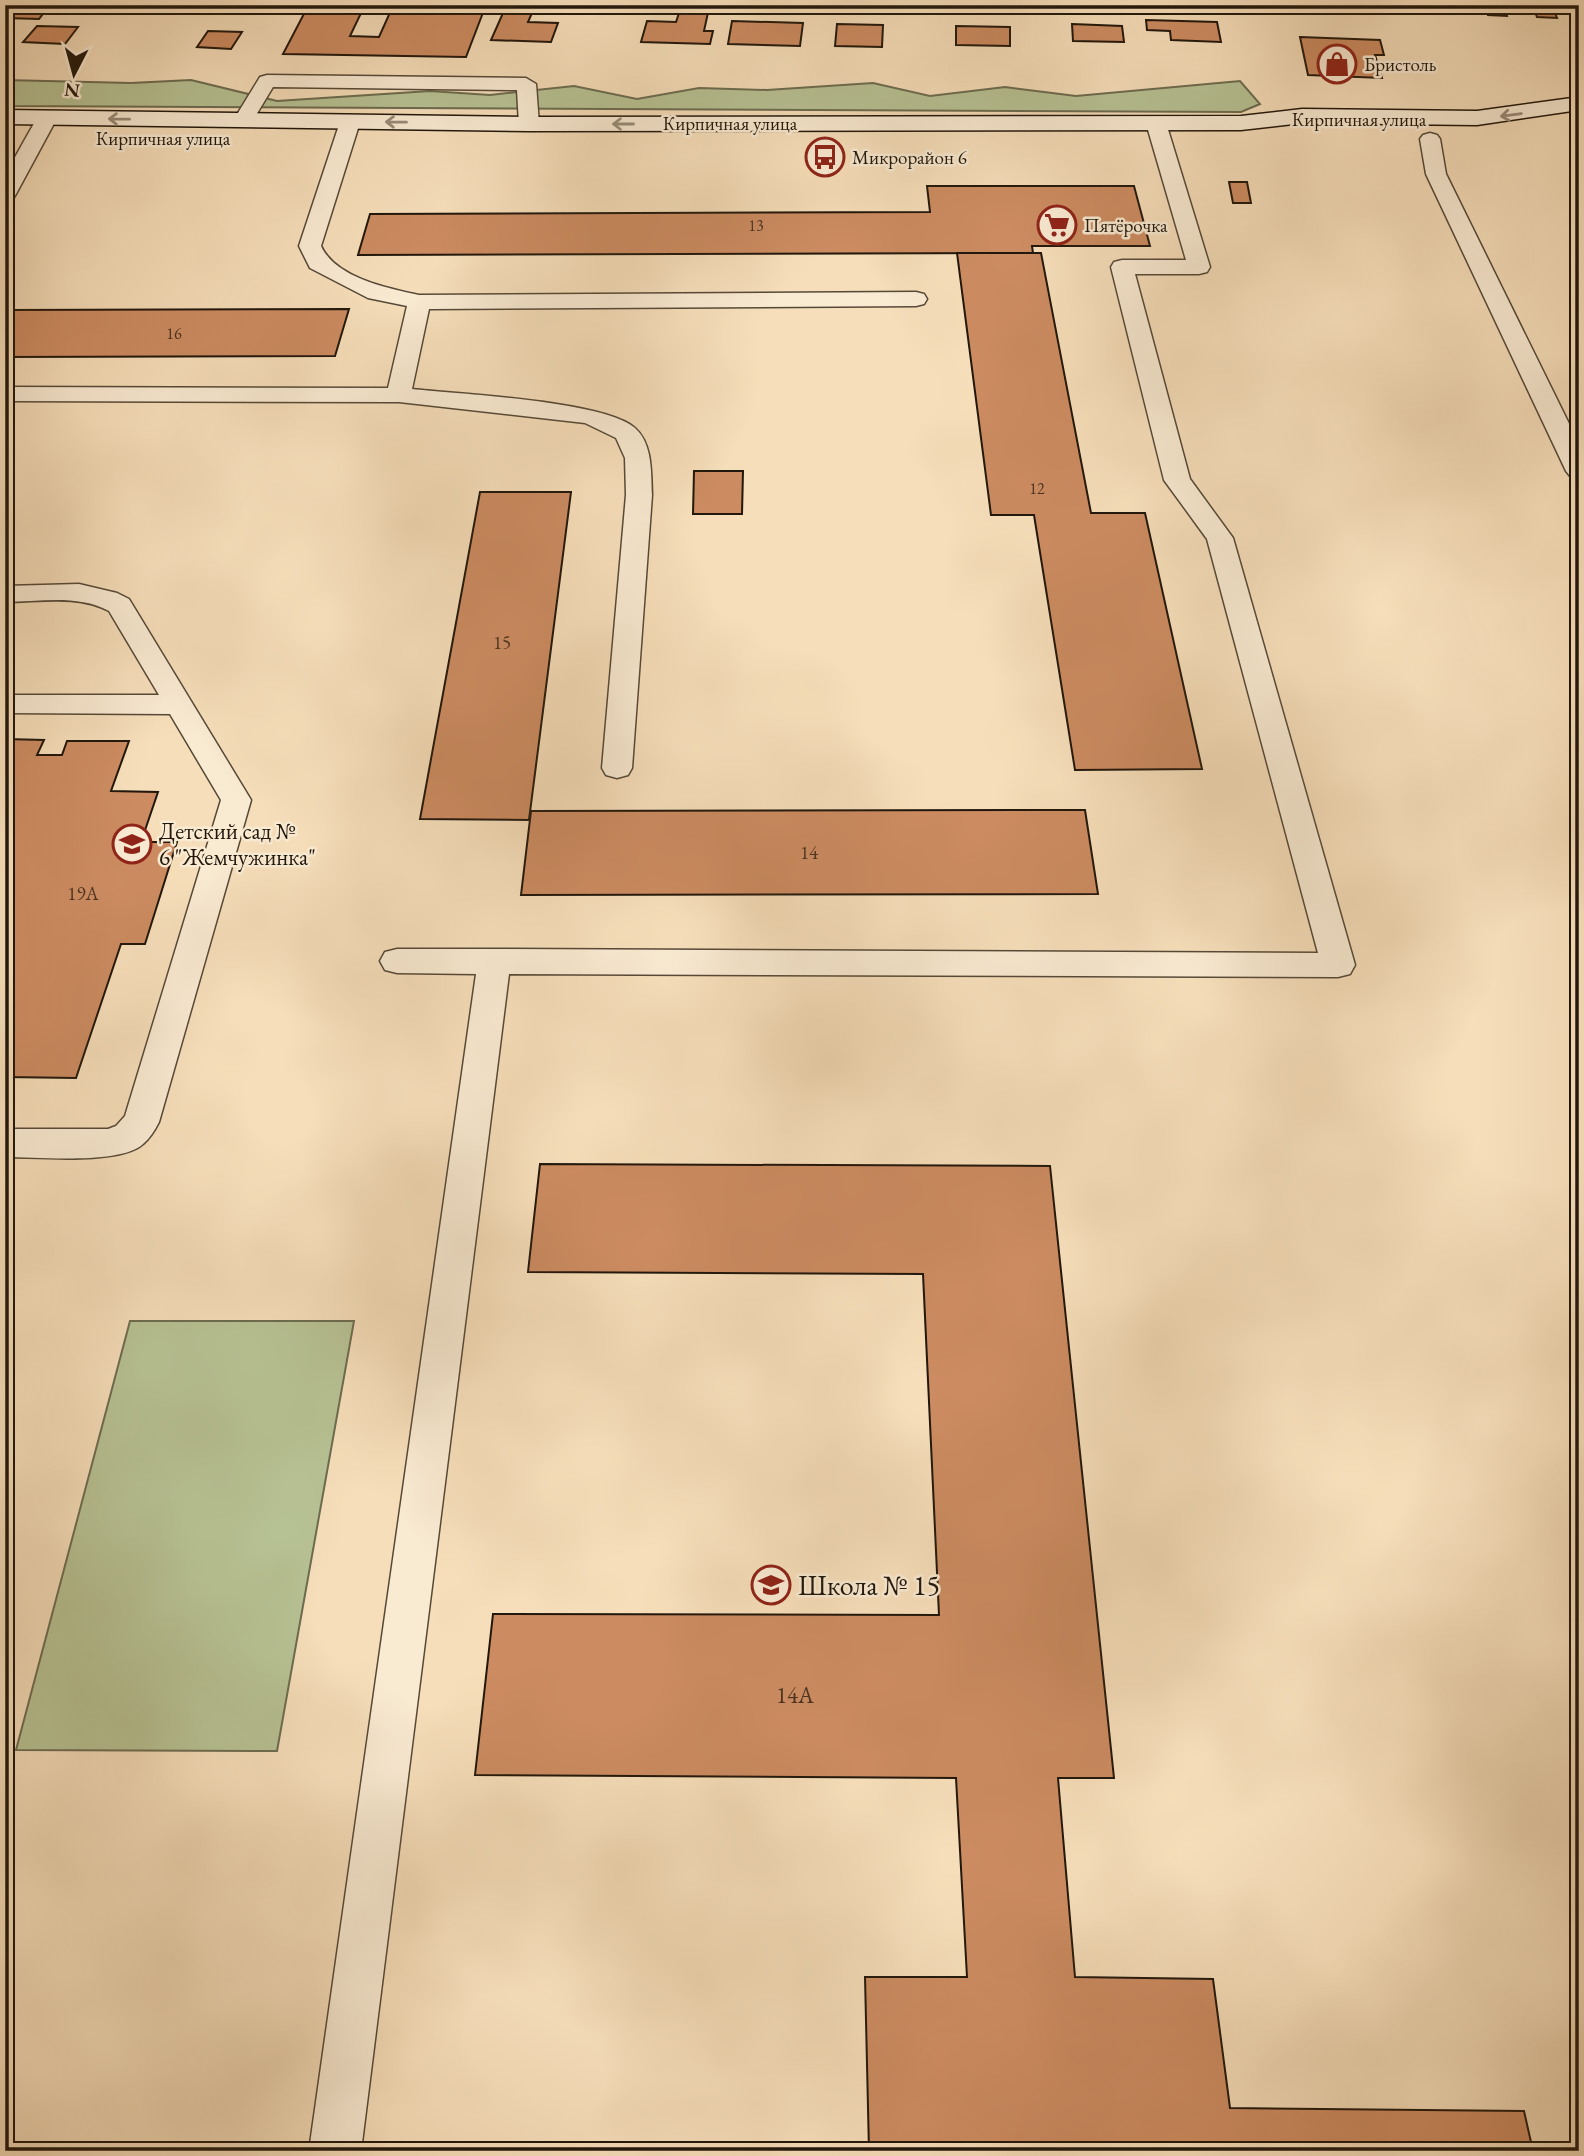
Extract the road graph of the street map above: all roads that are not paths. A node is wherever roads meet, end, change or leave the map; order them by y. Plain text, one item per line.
1 (1579, 103) edge
2 (5, 117) edge
3 (243, 121) junction
4 (529, 124) junction
5 (41, 128) junction
6 (1159, 130) junction
7 (347, 131) junction
8 (5, 137) edge
9 (1430, 139) junction
10 (1486, 139) dead end
11 (5, 194) edge
12 (916, 299) dead end
13 (419, 302) junction
14 (5, 394) edge
15 (399, 395) junction
16 (1576, 461) edge
17 (5, 594) edge
18 (5, 704) edge
19 (180, 705) junction
20 (617, 768) dead end
21 (397, 961) dead end
22 (494, 961) junction
23 (5, 1143) edge
24 (335, 2151) edge

1 -> 6 street, Кирпичная улица
2 - 5 street, Кирпичная улица
3 - 4 lane
3 -> 5 street, Кирпичная улица
3 - 7 street, Кирпичная улица
6 -> 4 street, Кирпичная улица
4 -> 7 street, Кирпичная улица
5 - 7 street, Кирпичная улица
5 - 8 street, Кирпичная улица
5 - 11 lane
6 - 7 street, Кирпичная улица
6 - 9 street, Кирпичная улица
6 - 22 lane
7 - 13 lane
9 - 10 street, Кирпичная улица
9 - 16 lane
12 - 13 lane
13 - 15 lane
14 - 15 lane
15 - 20 lane
17 - 19 lane
18 - 19 lane
19 - 23 lane
21 - 22 lane
22 - 24 lane

